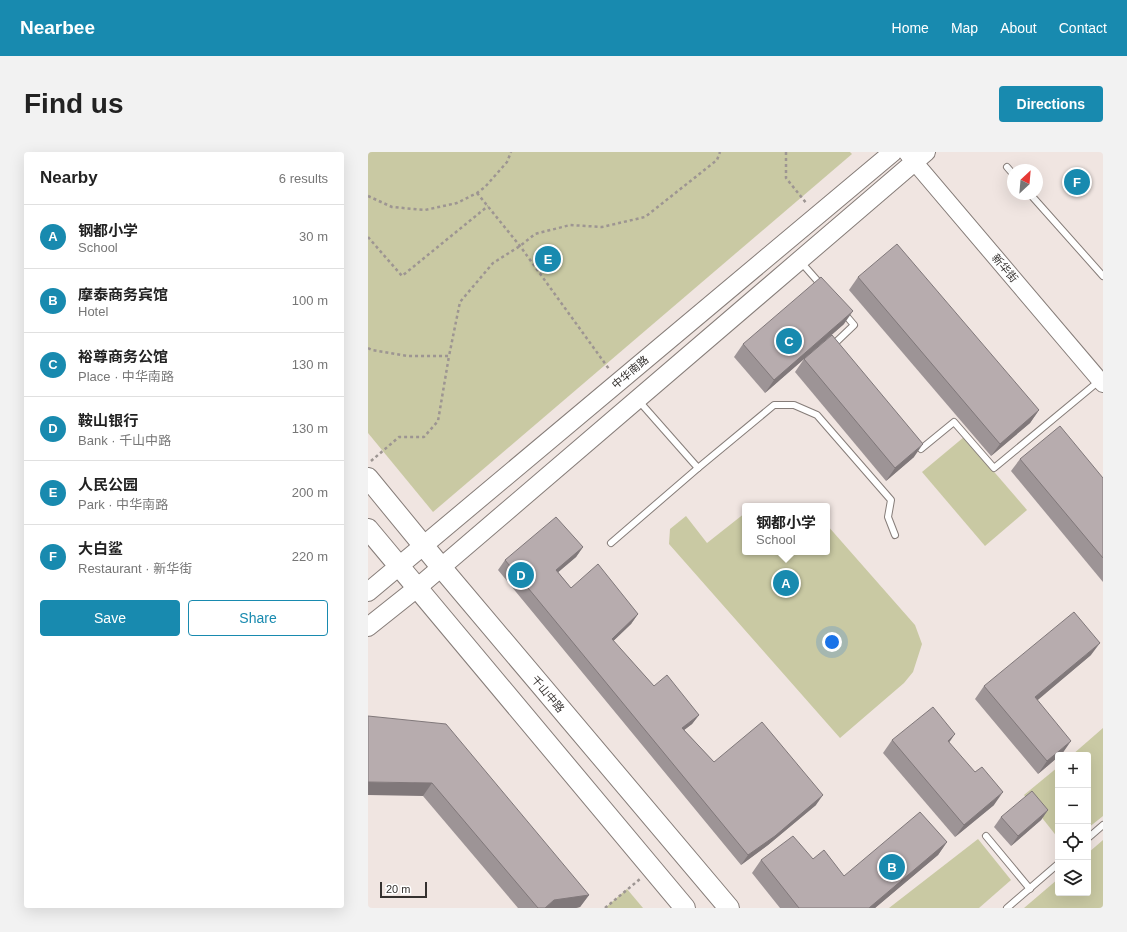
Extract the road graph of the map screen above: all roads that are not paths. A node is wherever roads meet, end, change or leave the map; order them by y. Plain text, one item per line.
1 (893, 152) edge
2 (915, 155) edge
3 (1035, 200) edge
4 (799, 260) junction
5 (1103, 276) edge
6 (824, 290) edge
7 (839, 307) edge
8 (837, 351) edge
9 (1102, 382) edge
10 (637, 398) junction
11 (911, 438) edge
12 (698, 468) junction
13 (368, 478) edge
14 (368, 529) edge
15 (895, 535) dead end
16 (611, 543) dead end
17 (424, 546) junction
18 (400, 566) junction
19 (441, 567) junction
20 (417, 588) junction
21 (368, 592) edge
22 (368, 627) edge
23 (1103, 825) edge
24 (1091, 835) edge
25 (986, 836) dead end
26 (1055, 867) edge
27 (1030, 889) junction
28 (685, 908) edge
29 (729, 908) edge
30 (1007, 908) edge

1 - 17 main road, 中华南路
2 - 4 main road
2 - 9 street, 新华街
3 - 5 lane
4 - 6 lane
4 - 10 main road
7 - 8 lane
9 - 11 lane
10 - 12 lane
10 - 19 main road
12 - 15 lane
12 - 16 lane
13 - 17 main road, 千山中路
14 - 18 main road
17 - 18 main road, 中华南路
17 - 19 main road, 千山中路
18 - 20 main road
18 - 21 main road, 中华南路
19 - 20 main road
19 - 29 main road, 千山中路
20 - 22 main road
20 - 28 main road
23 - 24 lane
25 - 27 lane
26 - 27 lane
27 - 30 lane

